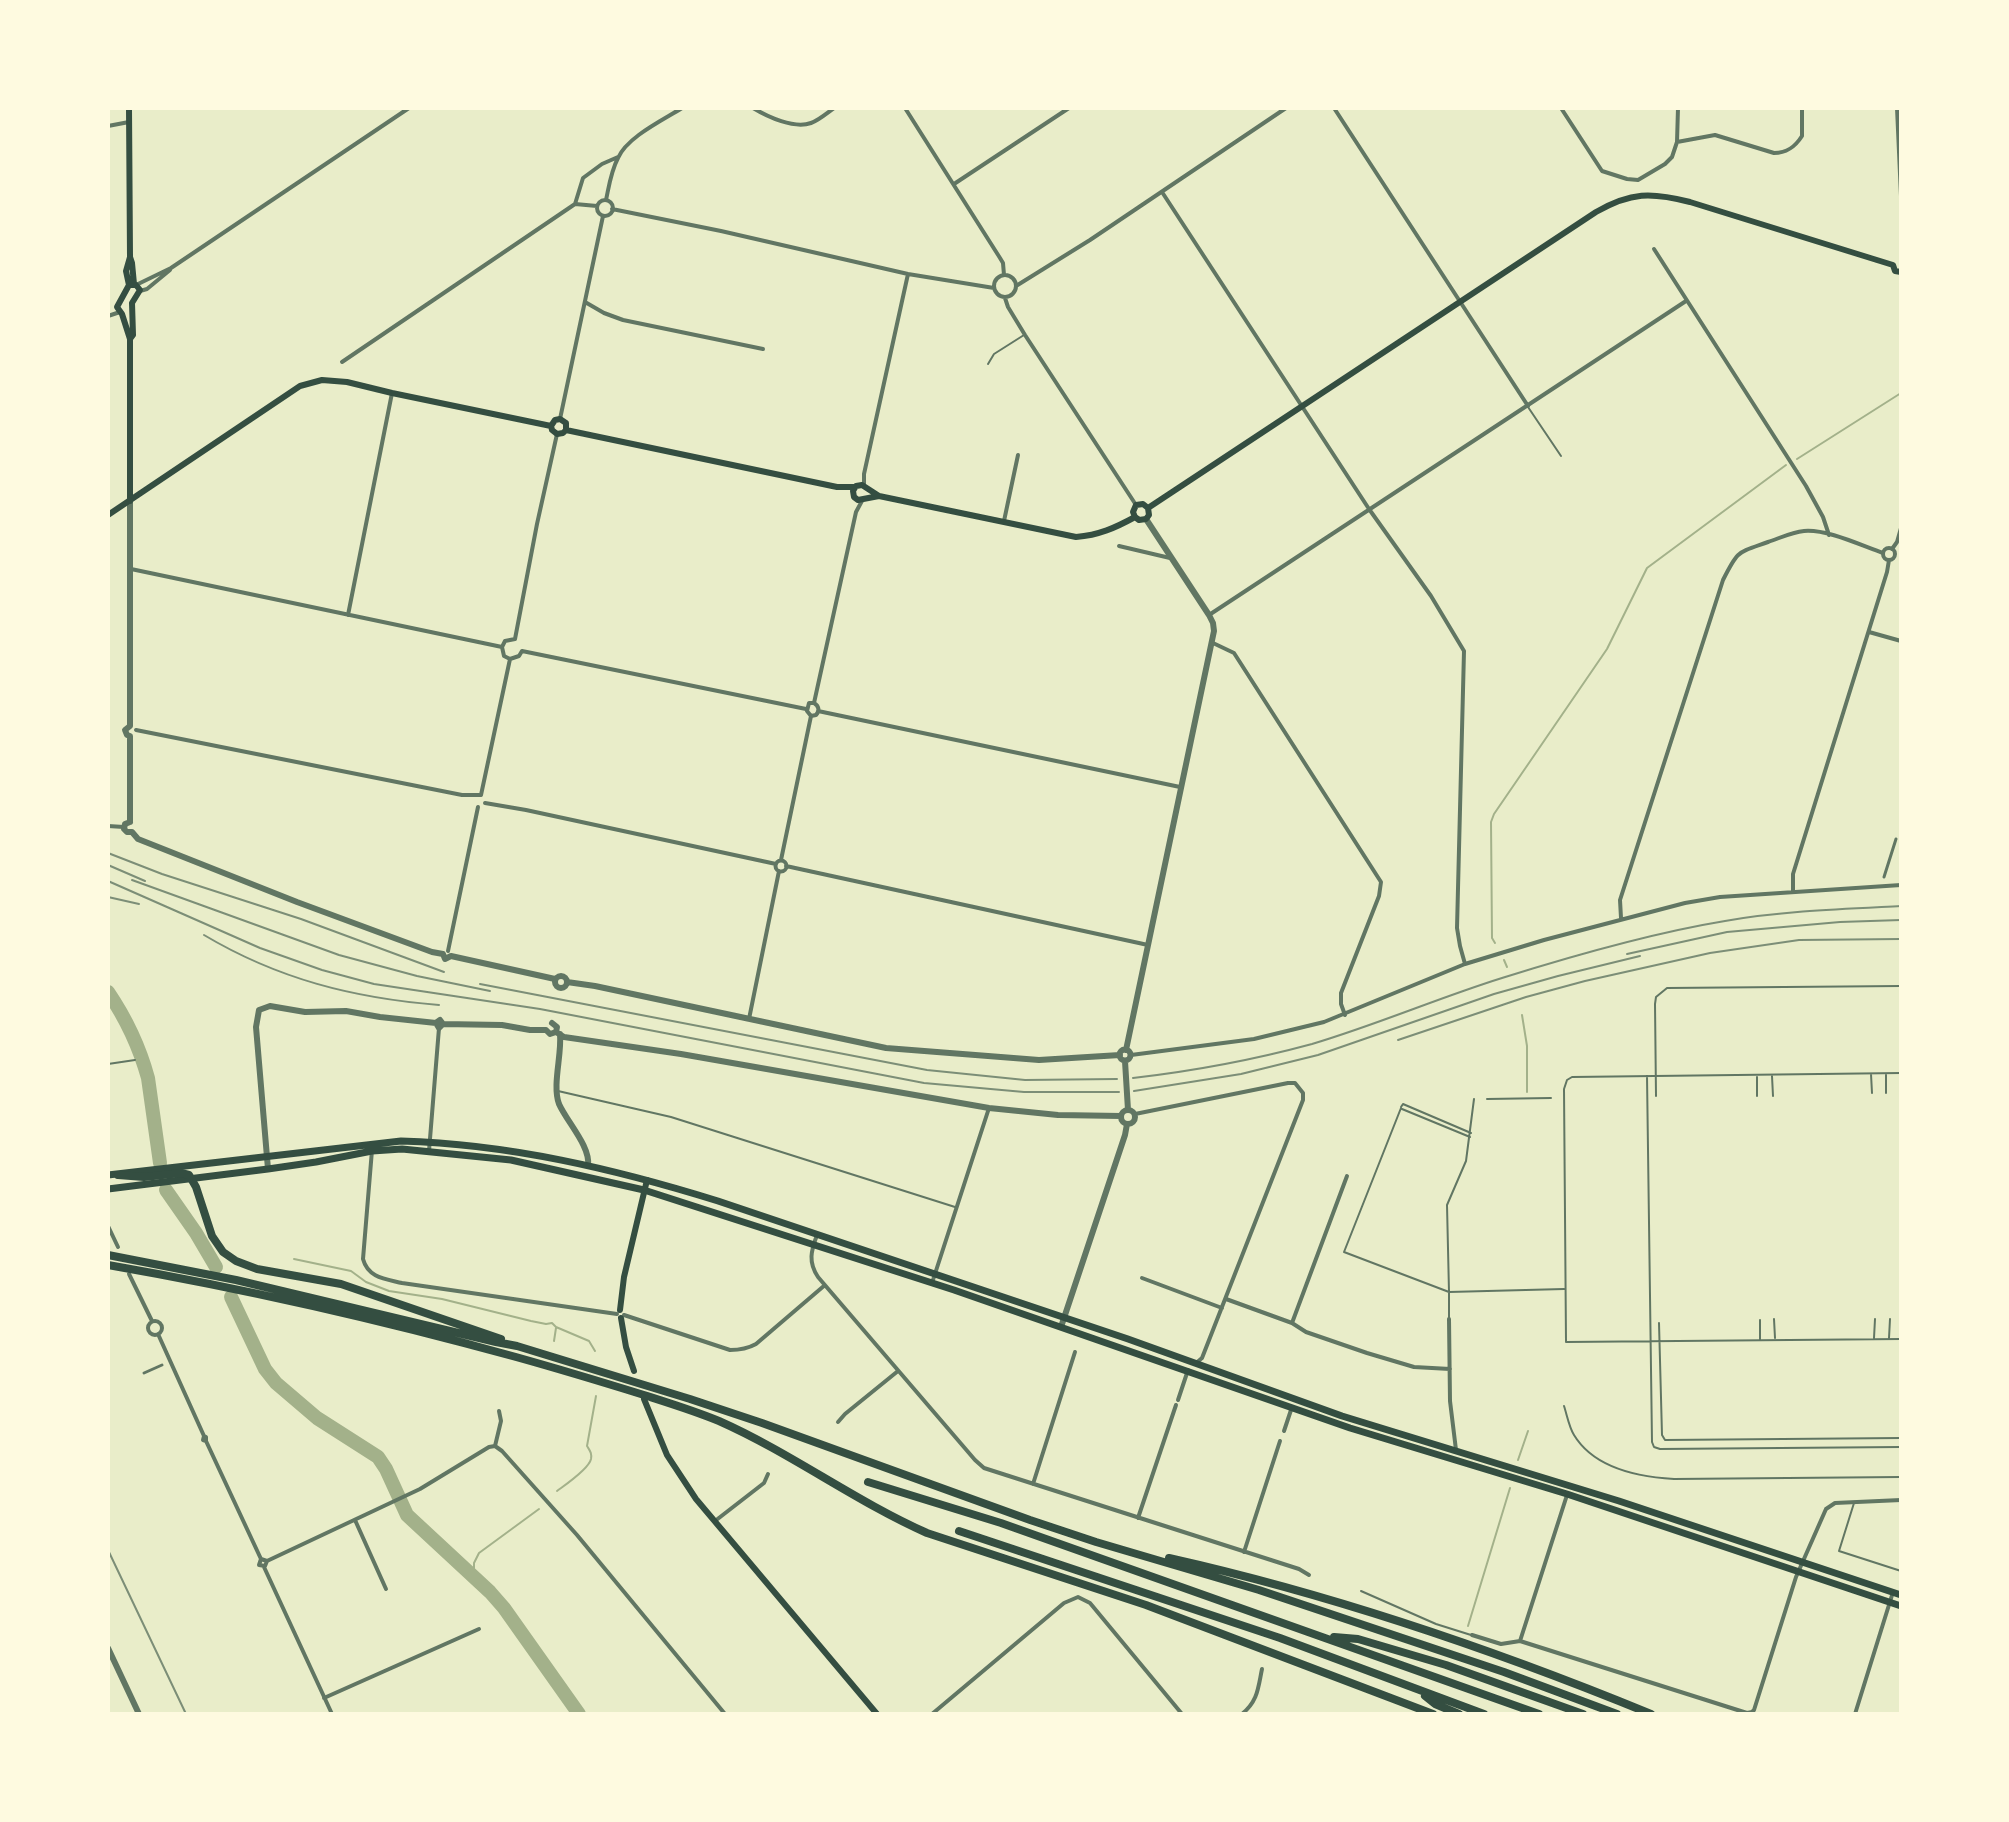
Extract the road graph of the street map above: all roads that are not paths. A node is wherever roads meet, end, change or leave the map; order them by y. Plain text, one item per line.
1 (129, 108) edge
2 (409, 108) edge
3 (682, 108) edge
4 (753, 108) edge
5 (834, 108) edge
6 (905, 108) edge
7 (1069, 108) edge
8 (1286, 108) edge
9 (1334, 108) edge
10 (1561, 108) edge
11 (1678, 108) edge
12 (1802, 108) edge
13 (1897, 108) edge
14 (129, 122) junction
15 (108, 126) edge
16 (1677, 142) junction
17 (618, 157) junction
18 (953, 184) junction
19 (1162, 192) junction
20 (1901, 196) edge
21 (606, 200) junction
22 (575, 204) junction
23 (597, 206) junction
24 (612, 209) junction
25 (603, 216) junction
26 (1654, 249) dead end
27 (1901, 272) edge
28 (908, 274) junction
29 (1004, 275) junction
30 (135, 286) junction
31 (1016, 286) junction
32 (994, 288) junction
33 (1005, 298) junction
34 (1459, 301) junction
35 (1686, 301) junction
36 (585, 302) junction
37 (112, 307) edge
38 (131, 311) junction
39 (121, 313) junction
40 (108, 316) edge
41 (1025, 335) junction
42 (130, 339) junction
43 (763, 349) dead end
44 (342, 362) dead end
45 (988, 364) dead end
46 (392, 393) junction
47 (1528, 406) junction
48 (1301, 407) junction
49 (560, 419) junction
50 (551, 426) junction
51 (566, 430) junction
52 (557, 434) junction
53 (1018, 455) dead end
54 (1561, 456) dead end
55 (858, 489) junction
56 (879, 496) junction
57 (865, 498) junction
58 (130, 501) junction
59 (1136, 505) junction
60 (1148, 508) junction
61 (1369, 509) junction
62 (856, 512) junction
63 (108, 515) edge
64 (1135, 517) junction
65 (1146, 519) junction
66 (1004, 521) junction
67 (1901, 528) edge
68 (1829, 535) junction
69 (1119, 546) dead end
70 (1892, 549) junction
71 (1883, 553) junction
72 (1172, 558) junction
73 (1889, 560) junction
74 (129, 569) junction
75 (348, 615) junction
76 (1209, 615) junction
77 (1869, 632) junction
78 (1901, 641) edge
79 (1213, 643) junction
80 (519, 644) junction
81 (502, 647) junction
82 (510, 659) junction
83 (814, 703) junction
84 (806, 709) junction
85 (818, 711) junction
86 (811, 716) junction
87 (132, 731) junction
88 (1182, 787) junction
89 (478, 796) junction
90 (485, 803) junction
91 (478, 807) junction
92 (127, 824) junction
93 (108, 826) edge
94 (1896, 839) dead end
95 (781, 860) junction
96 (776, 864) junction
97 (786, 866) junction
98 (779, 871) junction
99 (1884, 877) dead end
100 (1901, 885) edge
101 (1793, 891) junction
102 (1621, 919) junction
103 (1148, 945) junction
104 (447, 954) junction
105 (1465, 964) junction
106 (555, 979) junction
107 (567, 982) junction
108 (1901, 986) edge
109 (1345, 1015) junction
110 (749, 1019) junction
111 (440, 1025) junction
112 (546, 1030) junction
113 (558, 1033) junction
114 (1126, 1055) junction
115 (135, 1060) dead end
116 (108, 1064) edge
117 (1886, 1073) junction
118 (1901, 1073) edge
119 (1871, 1074) junction
120 (1757, 1075) junction
121 (1772, 1075) junction
122 (1647, 1076) junction
123 (1656, 1076) junction
124 (557, 1091) junction
125 (1872, 1093) dead end
126 (1886, 1093) dead end
127 (1656, 1096) dead end
128 (1757, 1096) dead end
129 (1773, 1096) dead end
130 (1551, 1098) dead end
131 (1474, 1099) dead end
132 (1487, 1099) dead end
133 (1127, 1106) junction
134 (989, 1108) junction
135 (1135, 1114) junction
136 (1121, 1116) junction
137 (1127, 1124) junction
138 (1470, 1135) junction
139 (429, 1146) junction
140 (372, 1148) junction
141 (267, 1158) junction
142 (588, 1166) junction
143 (268, 1169) junction
144 (113, 1175) edge
145 (1347, 1176) dead end
146 (192, 1178) junction
147 (647, 1180) junction
148 (108, 1189) edge
149 (644, 1190) junction
150 (956, 1208) junction
151 (109, 1229) edge
152 (817, 1235) junction
153 (814, 1244) junction
154 (118, 1247) dead end
155 (108, 1255) edge
156 (108, 1265) edge
157 (129, 1274) dead end
158 (1142, 1278) dead end
159 (934, 1279) junction
160 (825, 1285) junction
161 (1565, 1289) junction
162 (1449, 1292) junction
163 (301, 1299) junction
164 (1226, 1299) junction
165 (1222, 1308) junction
166 (620, 1314) junction
167 (1065, 1317) junction
168 (1449, 1319) joint
169 (1774, 1319) dead end
170 (1875, 1319) dead end
171 (1890, 1319) dead end
172 (1760, 1320) dead end
173 (152, 1321) junction
174 (1292, 1323) junction
175 (1659, 1323) dead end
176 (1061, 1327) junction
177 (158, 1334) junction
178 (1874, 1339) junction
179 (1889, 1339) junction
180 (1901, 1339) edge
181 (1760, 1341) junction
182 (1775, 1341) junction
183 (1650, 1342) junction
184 (1660, 1342) junction
185 (517, 1346) junction
186 (1075, 1352) dead end
187 (1197, 1363) junction
188 (162, 1365) dead end
189 (1450, 1369) junction
190 (634, 1371) dead end
191 (898, 1371) junction
192 (1187, 1371) junction
193 (144, 1373) dead end
194 (594, 1374) junction
195 (644, 1399) dead end
196 (1293, 1403) junction
197 (1564, 1406) dead end
198 (499, 1411) dead end
199 (838, 1422) dead end
200 (1284, 1431) dead end
201 (1901, 1438) edge
202 (1280, 1441) dead end
203 (495, 1446) junction
204 (1901, 1447) edge
205 (1454, 1455) junction
206 (768, 1474) dead end
207 (1901, 1477) edge
208 (868, 1482) dead end
209 (1033, 1484) junction
210 (1569, 1490) junction
211 (1901, 1500) edge
212 (1855, 1502) junction
213 (1138, 1518) junction
214 (355, 1520) junction
215 (715, 1521) junction
216 (959, 1531) dead end
217 (1096, 1542) junction
218 (1244, 1552) junction
219 (1803, 1562) junction
220 (264, 1563) junction
221 (1901, 1571) edge
222 (1799, 1572) junction
223 (1309, 1575) dead end
224 (386, 1589) dead end
225 (1361, 1591) dead end
226 (1897, 1594) edge
227 (1890, 1602) junction
228 (1901, 1606) edge
229 (479, 1629) dead end
230 (1472, 1635) joint
231 (1322, 1636) junction
232 (1520, 1641) junction
233 (109, 1651) edge
234 (1262, 1669) dead end
235 (1359, 1686) junction
236 (324, 1698) junction
237 (1454, 1709) edge
238 (1752, 1712) edge
239 (139, 1714) edge
240 (332, 1714) edge
241 (725, 1714) edge
242 (877, 1714) edge
243 (932, 1714) edge
244 (1182, 1714) edge
245 (1242, 1714) edge
246 (1420, 1714) edge
247 (1432, 1714) edge
248 (1484, 1714) edge
249 (1539, 1714) edge
250 (1583, 1714) edge
251 (1617, 1714) edge
252 (1651, 1714) edge
253 (1855, 1714) edge

1 - 14 main road
2 - 30 street
3 - 17 street
4 - 5 street
6 - 18 street
7 - 18 street
8 - 19 street
9 - 34 street
10 - 16 street
11 - 16 street
12 - 16 street
13 - 20 street
14 - 15 street
14 - 30 main road
17 - 21 street
17 - 22 street
18 - 29 street
19 - 31 street
19 - 48 street
21 - 23 street
21 - 24 street
22 - 23 street
22 - 44 street
23 - 25 street
24 - 25 street
24 - 28 street
25 - 36 street
26 - 35 street
27 - 34 main road
28 - 32 street
28 - 55 street
29 - 31 street
29 - 32 street
30 - 37 main road
30 - 38 main road
31 - 33 street
32 - 33 street
33 - 41 street
34 - 47 street
34 - 48 main road
35 - 47 street
35 - 68 street
36 - 43 street
36 - 49 street
37 - 39 main road
38 - 39 main road
38 - 42 main road
39 - 40 street
39 - 42 main road
41 - 45 lane
41 - 59 street
42 - 58 main road
46 - 50 main road
46 - 58 main road
46 - 75 street
47 - 54 lane
47 - 61 street
48 - 60 main road
48 - 61 street
49 - 50 main road
49 - 51 main road
50 - 52 main road
51 - 52 main road
51 - 55 main road
52 - 80 street
53 - 66 street
55 - 56 main road
55 - 57 main road
55 - 57 main road
55 - 62 street
56 - 57 main road
56 - 66 main road
57 - 62 street
58 - 63 main road
58 - 74 street
59 - 60 main road
59 - 64 main road
60 - 65 main road
61 - 76 street
61 - 105 street
62 - 83 street
64 - 65 main road
64 - 66 main road
65 - 72 street
67 - 70 street
68 - 71 street
68 - 102 street
69 - 72 street
70 - 71 street
70 - 73 street
71 - 73 street
72 - 76 street
73 - 77 street
74 - 75 street
74 - 87 street
75 - 81 street
76 - 79 street
77 - 78 street
77 - 101 street
79 - 88 street
79 - 109 street
80 - 81 street
80 - 82 street
80 - 84 street
81 - 82 street
82 - 89 street
83 - 84 street
83 - 85 street
84 - 86 street
85 - 86 street
85 - 88 street
86 - 95 street
87 - 89 street
87 - 92 street
88 - 103 street
89 - 90 street
89 - 91 street
90 - 91 street
90 - 96 street
91 - 104 street
92 - 93 street
92 - 104 street
94 - 99 street
95 - 96 street
95 - 97 street
96 - 98 street
97 - 98 street
97 - 103 street
98 - 110 street
100 - 101 street
101 - 102 street
102 - 105 street
103 - 114 street
104 - 106 street
105 - 109 street
106 - 107 street
106 - 107 street
107 - 110 street
108 - 123 lane
109 - 114 street
110 - 114 street
111 - 112 street
111 - 139 street
111 - 141 street
112 - 113 street
112 - 113 street
113 - 124 street
113 - 134 street
114 - 133 street
115 - 116 lane
117 - 118 lane
117 - 119 lane
117 - 126 lane
119 - 121 lane
119 - 125 lane
120 - 121 lane
120 - 123 lane
120 - 128 lane
121 - 129 lane
122 - 123 lane
122 - 161 lane
122 - 183 lane
123 - 127 lane
124 - 142 street
124 - 150 lane
130 - 132 lane
131 - 138 lane
133 - 135 street
133 - 136 street
134 - 136 street
134 - 150 street
135 - 137 street
135 - 164 street
136 - 137 street
137 - 167 street
138 - 162 lane
138 - 162 lane
139 - 140 highway
139 - 142 highway
139 - 149 highway
140 - 141 highway
140 - 143 highway
140 - 166 street
141 - 143 street
141 - 144 highway
142 - 147 highway
143 - 146 highway
144 - 146 highway
145 - 174 street
146 - 148 highway
146 - 185 highway
147 - 149 main road
147 - 152 highway
149 - 153 highway
149 - 166 main road
150 - 159 street
151 - 154 street
152 - 153 street
152 - 159 highway
153 - 159 highway
153 - 160 street
155 - 163 highway
156 - 163 highway
157 - 173 street
158 - 165 street
159 - 167 highway
159 - 176 highway
160 - 166 street
160 - 191 street
161 - 162 lane
161 - 183 lane
162 - 168 lane
163 - 185 highway
163 - 194 highway
164 - 165 street
164 - 174 street
165 - 187 street
166 - 190 main road
167 - 176 street
167 - 187 highway
168 - 189 street
169 - 182 lane
170 - 178 lane
171 - 179 lane
172 - 181 lane
173 - 177 street
173 - 177 street
174 - 189 street
175 - 184 lane
176 - 192 highway
177 - 220 street
178 - 179 lane
178 - 182 lane
179 - 180 lane
181 - 182 lane
181 - 184 lane
183 - 184 lane
183 - 204 lane
184 - 201 lane
185 - 194 highway
186 - 209 street
187 - 192 street
187 - 196 highway
188 - 193 street
189 - 205 street
191 - 199 street
191 - 209 street
192 - 196 highway
192 - 213 street
194 - 217 highway
194 - 235 highway
195 - 215 main road
196 - 200 street
196 - 205 highway
197 - 207 lane
198 - 203 street
202 - 218 street
203 - 214 street
203 - 241 street
205 - 210 highway
206 - 215 street
208 - 231 highway
209 - 213 street
210 - 219 highway
210 - 222 highway
210 - 232 street
211 - 212 street
212 - 219 street
212 - 221 lane
213 - 218 street
214 - 220 street
214 - 224 street
215 - 242 main road
216 - 237 highway
217 - 251 highway
217 - 252 highway
218 - 223 street
219 - 222 street
219 - 226 highway
220 - 236 street
222 - 227 highway
222 - 238 street
225 - 230 lane
226 - 227 street
227 - 228 highway
227 - 253 street
229 - 236 street
230 - 232 street
231 - 249 highway
231 - 250 highway
232 - 238 street
233 - 239 street
234 - 245 street
235 - 246 highway
235 - 247 highway
236 - 240 street
237 - 248 highway
243 - 244 street

